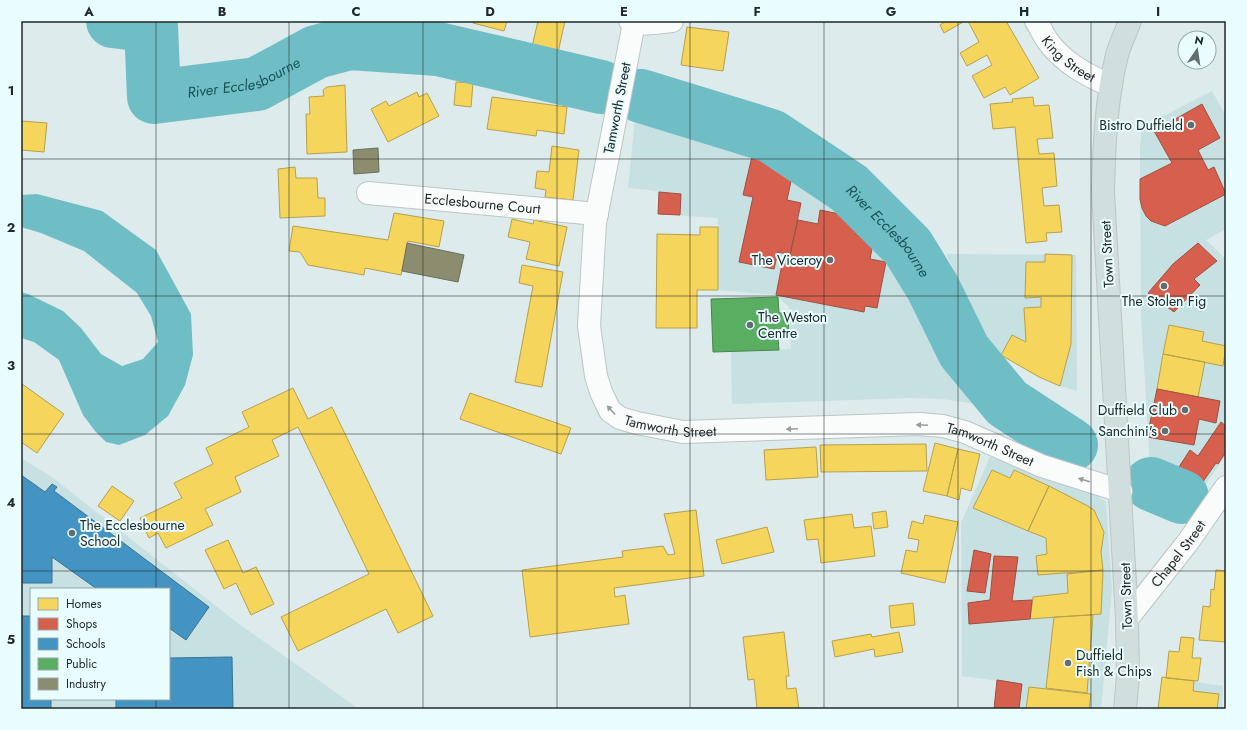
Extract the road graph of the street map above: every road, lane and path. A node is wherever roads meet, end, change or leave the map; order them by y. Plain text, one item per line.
1 (672, 21) edge
2 (1036, 21) edge
3 (1130, 21) edge
4 (632, 22) edge
5 (1111, 86) junction
6 (368, 193) dead end
7 (596, 214) junction
8 (1121, 487) junction
9 (1222, 493) edge
10 (1128, 618) junction
11 (1126, 709) edge

1 - 4 street
2 - 5 street, King Street
3 - 5 highway, Town Street
4 - 7 street, Tamworth Street
5 - 8 highway, Town Street
6 - 7 street, Ecclesbourne Court
8 -> 7 street, Tamworth Street
8 - 10 highway, Town Street
9 - 10 street, Chapel Street
10 - 11 highway, Town Street

